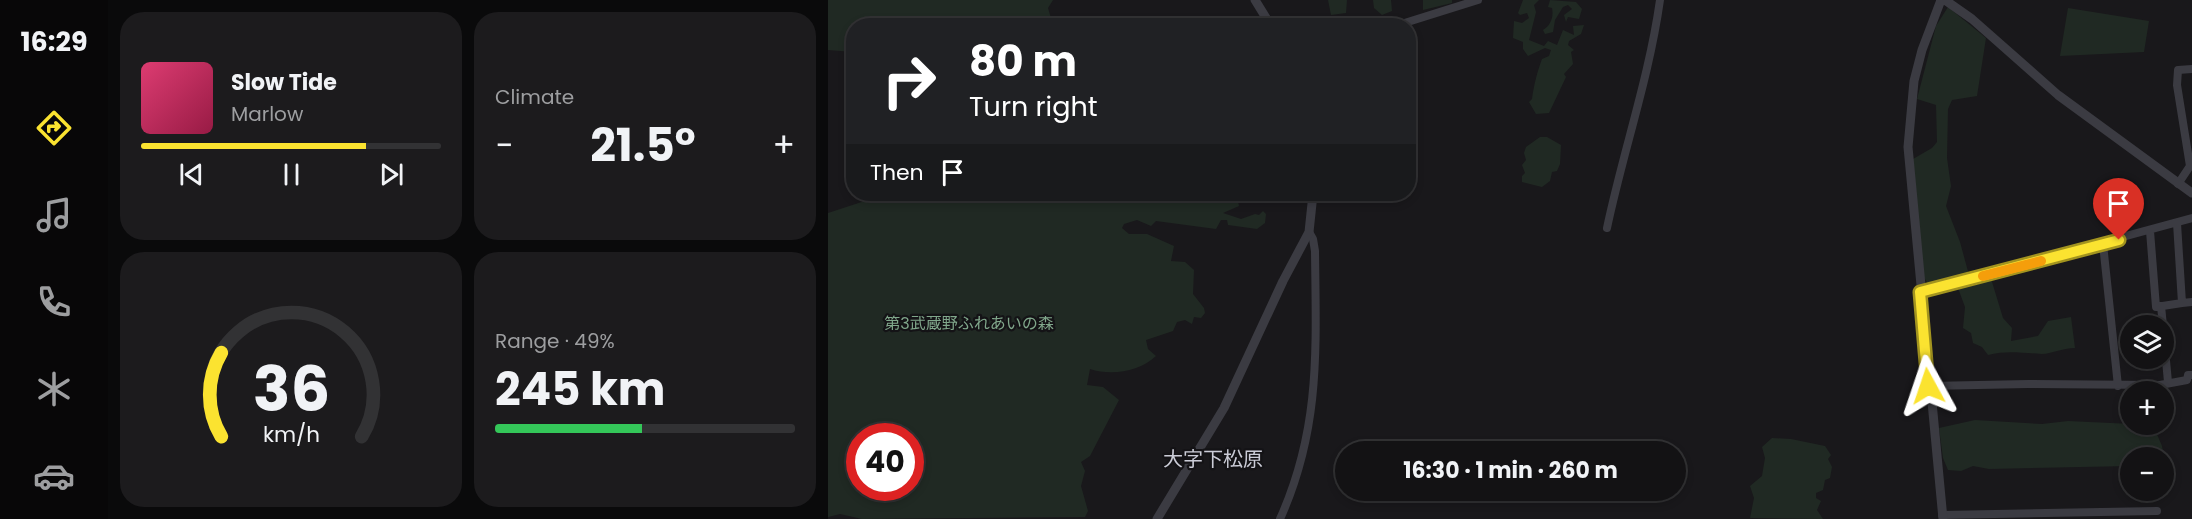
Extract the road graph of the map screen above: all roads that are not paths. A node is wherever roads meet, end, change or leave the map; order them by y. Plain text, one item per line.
1 (1255, 0) edge
2 (1478, 0) edge
3 (1660, 0) edge
4 (1941, 0) edge
5 (1946, 0) edge
6 (1266, 18) edge
7 (1416, 19) edge
8 (2192, 69) edge
9 (2189, 135) edge
10 (2191, 167) edge
11 (2178, 184) junction
12 (2192, 193) edge
13 (1313, 201) edge
14 (2192, 218) edge
15 (2177, 223) junction
16 (1607, 228) dead end
17 (2150, 231) junction
18 (1309, 232) junction
19 (2103, 244) junction
20 (1920, 292) junction
21 (2192, 302) edge
22 (2182, 303) junction
23 (2161, 306) junction
24 (2162, 315) edge
25 (2192, 375) edge
26 (2174, 381) edge
27 (1928, 386) junction
28 (2118, 386) joint
29 (2157, 511) dead end
30 (1942, 517) edge
31 (1157, 519) edge
32 (1280, 519) edge

1 - 6 street
2 - 7 street
3 - 16 street
4 - 20 street
5 - 11 street
8 - 9 street
9 - 10 street
10 - 11 street
11 - 12 street
13 - 18 street
14 - 15 street
15 - 17 street
15 - 22 street
17 - 19 street
17 - 23 street
18 - 31 street
18 - 32 street
19 - 20 street
19 - 28 street
20 - 27 street
21 - 22 street
22 - 23 street
23 - 24 street
25 - 26 street
27 - 28 street
27 - 30 street
29 - 30 street

